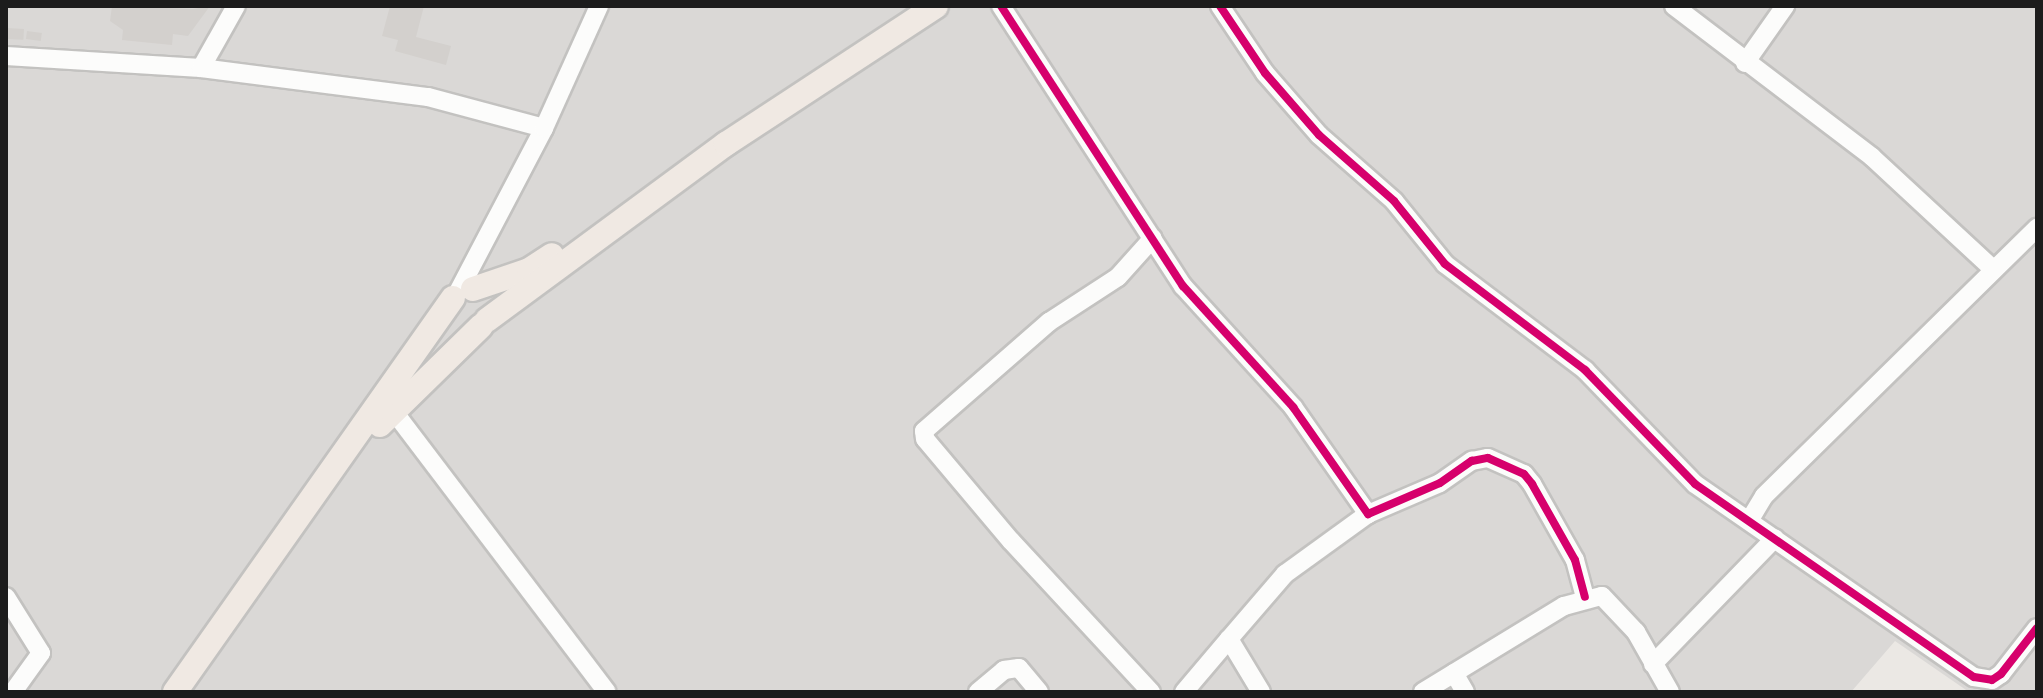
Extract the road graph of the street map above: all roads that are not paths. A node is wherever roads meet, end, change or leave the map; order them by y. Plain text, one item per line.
1 (236, 6) edge
2 (599, 6) edge
3 (908, 6) edge
4 (936, 6) edge
5 (1001, 6) edge
6 (1220, 6) edge
7 (1674, 6) edge
8 (1785, 6) edge
9 (6, 56) edge
10 (1745, 63) junction
11 (201, 68) junction
12 (544, 128) junction
13 (2037, 228) edge
14 (1153, 238) junction
15 (479, 249) junction
16 (1993, 269) junction
17 (475, 302) junction
18 (392, 409) junction
19 (1368, 514) junction
20 (1749, 521) junction
21 (1775, 538) junction
22 (6, 597) edge
23 (1585, 597) junction
24 (2037, 628) edge
25 (1229, 639) junction
26 (1653, 664) junction
27 (1454, 673) junction
28 (13, 692) edge
29 (175, 692) edge
30 (192, 692) edge
31 (607, 692) edge
32 (978, 692) edge
33 (1039, 692) edge
34 (1151, 692) edge
35 (1184, 692) edge
36 (1261, 692) edge
37 (1423, 692) edge
38 (1465, 692) edge
39 (1670, 692) edge

1 - 11 street
2 - 12 street
3 - 17 main road
4 - 17 main road
5 - 14 street
6 - 20 street
7 - 10 street
8 - 10 street
9 - 11 street
10 - 16 street
11 - 12 street
12 - 15 street
13 - 16 street
14 - 19 street
14 - 34 street
15 - 17 street
15 - 17 street
16 - 20 street
17 - 18 main road
17 - 29 main road
18 - 30 main road
18 - 31 street
19 - 23 street
19 - 25 street
20 - 21 street
21 - 24 street
21 - 26 street
22 - 28 street
23 - 26 street
23 - 27 street
25 - 35 street
25 - 36 street
26 - 39 street
27 - 37 street
27 - 38 street
32 - 33 street

